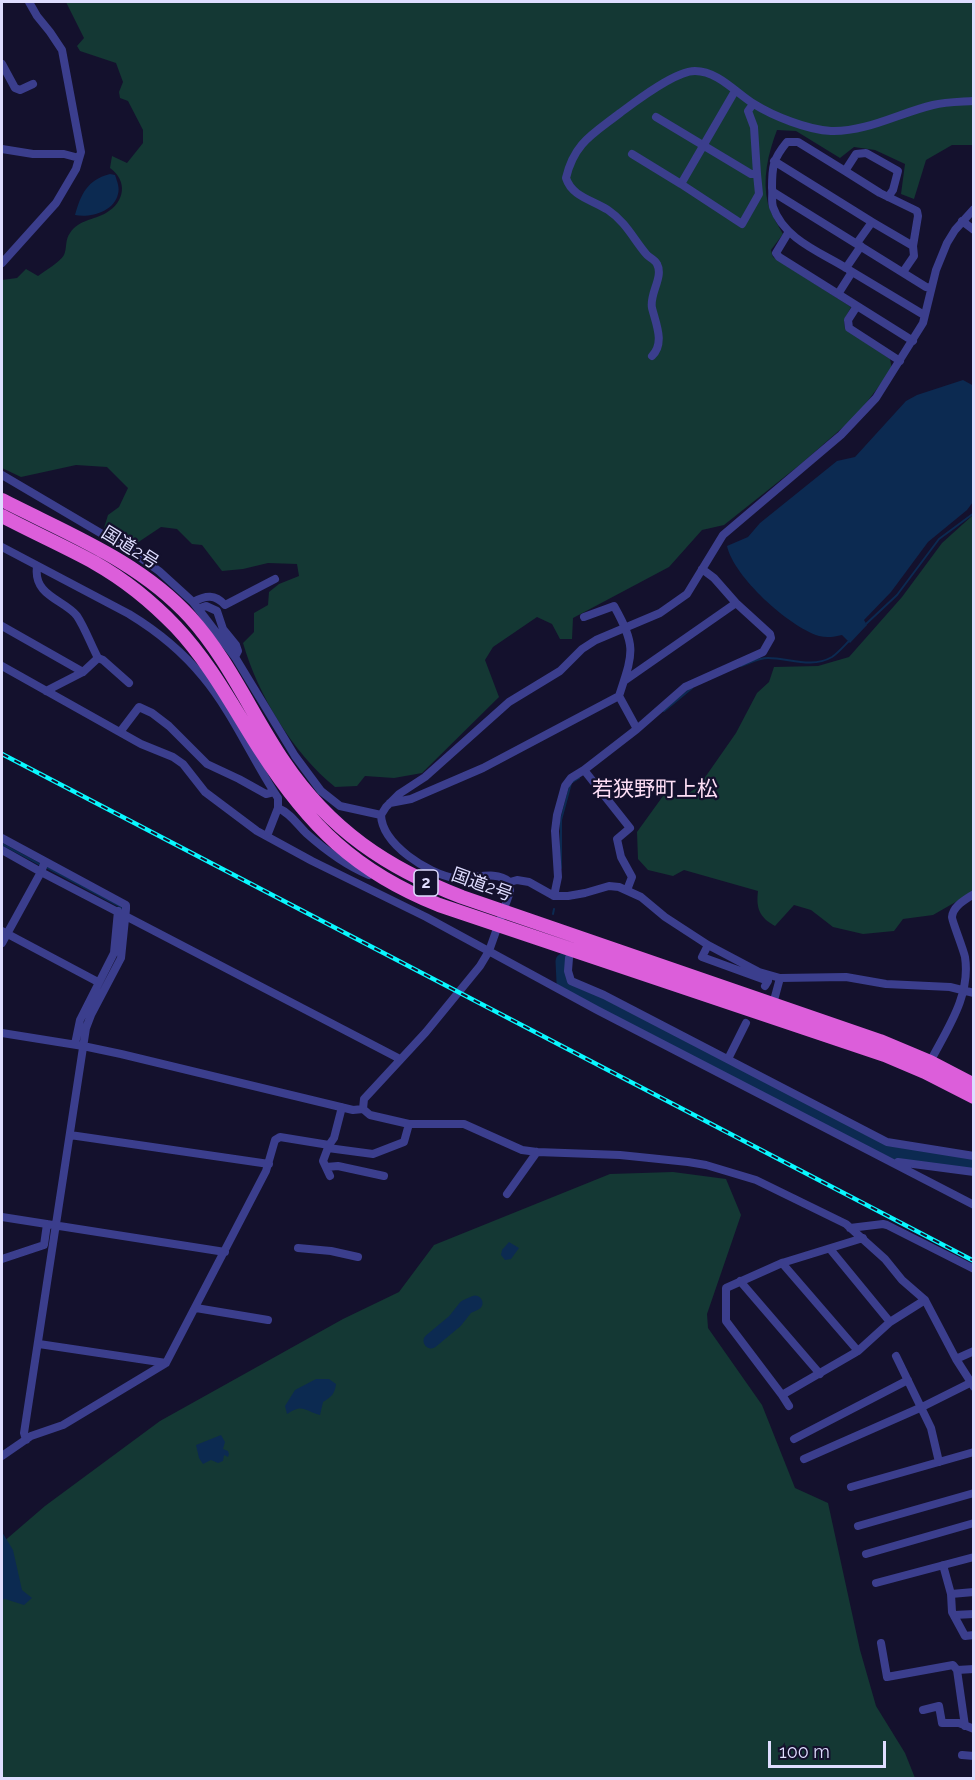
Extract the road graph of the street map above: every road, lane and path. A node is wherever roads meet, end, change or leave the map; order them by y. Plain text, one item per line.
1 (29, 2) edge
2 (2, 64) edge
3 (33, 84) dead end
4 (735, 91) junction
5 (974, 101) edge
6 (753, 104) junction
7 (657, 117) dead end
8 (702, 147) junction
9 (2, 149) edge
10 (632, 154) dead end
11 (79, 158) junction
12 (774, 161) junction
13 (845, 171) junction
14 (757, 174) junction
15 (681, 184) junction
16 (773, 192) junction
17 (888, 197) junction
18 (974, 209) edge
19 (962, 221) junction
20 (872, 222) junction
21 (974, 230) edge
22 (789, 233) junction
23 (859, 244) junction
24 (913, 246) junction
25 (2, 263) edge
26 (849, 270) junction
27 (903, 272) junction
28 (931, 288) junction
29 (838, 294) junction
30 (857, 306) junction
31 (924, 315) junction
32 (913, 341) junction
33 (652, 356) dead end
34 (900, 361) junction
35 (2, 475) edge
36 (2, 500) edge
37 (2, 516) edge
38 (2, 547) edge
39 (36, 567) junction
40 (702, 569) junction
41 (275, 579) dead end
42 (736, 603) junction
43 (197, 605) junction
44 (584, 617) dead end
45 (2, 626) edge
46 (626, 627) junction
47 (235, 657) junction
48 (98, 658) junction
49 (2, 666) edge
50 (83, 672) junction
51 (624, 681) junction
52 (129, 684) dead end
53 (46, 692) junction
54 (619, 696) junction
55 (636, 729) junction
56 (120, 732) junction
57 (586, 772) junction
58 (274, 792) junction
59 (390, 803) junction
60 (278, 808) junction
61 (381, 815) junction
62 (267, 836) junction
63 (2, 838) edge
64 (2, 850) edge
65 (43, 868) junction
66 (381, 878) junction
67 (510, 882) junction
68 (627, 890) junction
69 (974, 894) edge
70 (555, 896) junction
71 (503, 912) junction
72 (122, 914) junction
73 (498, 926) junction
74 (4, 932) edge
75 (2, 943) edge
76 (708, 945) junction
77 (489, 951) junction
78 (569, 958) dead end
79 (780, 978) junction
80 (98, 982) junction
81 (765, 986) dead end
82 (969, 992) edge
83 (604, 995) junction
84 (773, 1004) junction
85 (597, 1009) junction
86 (746, 1023) dead end
87 (2, 1033) edge
88 (79, 1045) junction
89 (400, 1059) junction
90 (728, 1059) junction
91 (930, 1062) junction
92 (974, 1085) edge
93 (974, 1097) edge
94 (342, 1107) junction
95 (363, 1109) junction
96 (409, 1124) junction
97 (70, 1135) junction
98 (903, 1145) junction
99 (329, 1146) junction
100 (537, 1152) junction
101 (974, 1156) edge
102 (896, 1162) junction
103 (269, 1164) junction
104 (974, 1172) edge
105 (384, 1176) dead end
106 (507, 1194) dead end
107 (974, 1205) edge
108 (2, 1217) edge
109 (52, 1225) junction
110 (850, 1228) junction
111 (863, 1238) junction
112 (298, 1248) dead end
113 (830, 1249) junction
114 (225, 1252) junction
115 (358, 1257) dead end
116 (2, 1259) edge
117 (782, 1263) junction
118 (974, 1269) edge
119 (740, 1281) junction
120 (925, 1300) junction
121 (196, 1308) junction
122 (268, 1320) dead end
123 (890, 1322) junction
124 (39, 1344) junction
125 (858, 1351) junction
126 (974, 1351) edge
127 (896, 1356) dead end
128 (956, 1359) junction
129 (166, 1363) junction
130 (820, 1374) junction
131 (908, 1380) junction
132 (973, 1384) edge
133 (782, 1395) junction
134 (789, 1407) dead end
135 (922, 1407) junction
136 (794, 1439) dead end
137 (26, 1440) junction
138 (974, 1452) edge
139 (2, 1456) edge
140 (804, 1459) dead end
141 (939, 1462) junction
142 (851, 1486) dead end
143 (974, 1493) edge
144 (974, 1523) edge
145 (858, 1526) dead end
146 (866, 1554) dead end
147 (974, 1557) edge
148 (943, 1565) junction
149 (876, 1582) dead end
150 (974, 1592) edge
151 (951, 1594) junction
152 (974, 1614) edge
153 (954, 1616) junction
154 (974, 1635) edge
155 (881, 1643) dead end
156 (974, 1669) edge
157 (957, 1670) junction
158 (923, 1710) dead end
159 (969, 1728) edge
160 (962, 1755) dead end
161 (974, 1756) edge

1 - 11 street
2 - 3 street
4 - 6 street
4 - 8 street
4 - 33 street
5 - 6 street
6 - 14 street
7 - 8 street
8 - 14 street
8 - 15 street
9 - 11 street
10 - 15 street
11 - 25 street
12 - 13 street
12 - 16 street
12 - 20 street
13 - 17 street
13 - 17 street
14 - 15 street
16 - 22 street
16 - 23 street
17 - 24 street
18 - 19 street
19 - 21 street
19 - 28 street
20 - 23 street
20 - 24 street
22 - 26 street
22 - 29 street
23 - 26 street
23 - 27 street
24 - 27 street
26 - 29 street
26 - 31 street
27 - 28 street
28 - 31 street
29 - 30 street
30 - 32 street
30 - 34 street
31 - 32 street
32 - 34 street
34 - 40 street
35 - 43 street
36 - 71 highway, 国道2号 / 2
37 - 66 highway, 国道2号 / 2
38 - 39 street
39 - 48 street
39 - 58 street
40 - 42 street
40 - 46 street
41 - 43 street
42 - 51 street
42 - 55 street
43 - 47 street
43 - 47 street
44 - 46 street
45 - 50 street
46 - 51 street
46 - 59 street
47 - 61 street
48 - 50 street
48 - 52 street
49 - 53 street
50 - 53 street
51 - 54 street
53 - 56 street
54 - 55 street
54 - 59 street
55 - 57 street
56 - 58 street
56 - 62 street
57 - 68 street
57 - 70 street
58 - 60 street
59 - 61 street
60 - 62 street
60 - 66 street
61 - 67 street
62 - 77 street
63 - 72 street
64 - 65 street
65 - 72 street
65 - 74 street
66 - 73 highway, 国道2号 / 2
67 - 70 street
67 - 71 street
68 - 70 street
68 - 76 street
69 - 82 street
71 - 73 street
71 - 84 highway, 国道2号 / 2
72 - 80 street
72 - 88 street
72 - 89 street
73 - 77 street
73 - 93 highway, 国道2号 / 2
74 - 75 street
74 - 80 street
76 - 79 street
76 - 81 street
77 - 85 street
77 - 89 street
78 - 83 street
79 - 82 street
79 - 84 street
80 - 88 street
82 - 91 street
83 - 85 street
83 - 90 street
84 - 91 highway, 国道2号 / 2
85 - 102 street
86 - 90 street
87 - 88 street
88 - 94 street
88 - 97 street
89 - 95 street
90 - 98 street
91 - 92 highway, 国道2号 / 2
94 - 95 street
94 - 99 street
95 - 96 street
96 - 99 street
96 - 100 street
97 - 103 street
97 - 109 street
98 - 101 street
98 - 102 street
99 - 103 street
99 - 105 street
100 - 106 street
100 - 110 street
102 - 104 street
102 - 107 street
103 - 114 street
108 - 109 street
109 - 114 street
109 - 116 street
109 - 124 street
110 - 111 street
110 - 118 street
111 - 113 street
111 - 120 street
112 - 115 street
113 - 117 street
113 - 123 street
114 - 121 street
117 - 119 street
117 - 125 street
119 - 130 street
119 - 133 street
120 - 123 street
120 - 128 street
121 - 122 street
121 - 129 street
123 - 125 street
124 - 129 street
124 - 137 street
125 - 130 street
126 - 128 street
127 - 131 street
128 - 132 street
129 - 137 street
130 - 133 street
131 - 135 street
131 - 136 street
132 - 135 street
133 - 134 street
135 - 140 street
135 - 141 street
137 - 139 street
138 - 141 street
141 - 142 street
143 - 145 street
144 - 146 street
147 - 148 street
148 - 149 street
148 - 151 street
150 - 151 street
151 - 153 street
152 - 153 street
153 - 154 street
155 - 157 street
156 - 157 street
157 - 159 street
158 - 159 street
160 - 161 street

